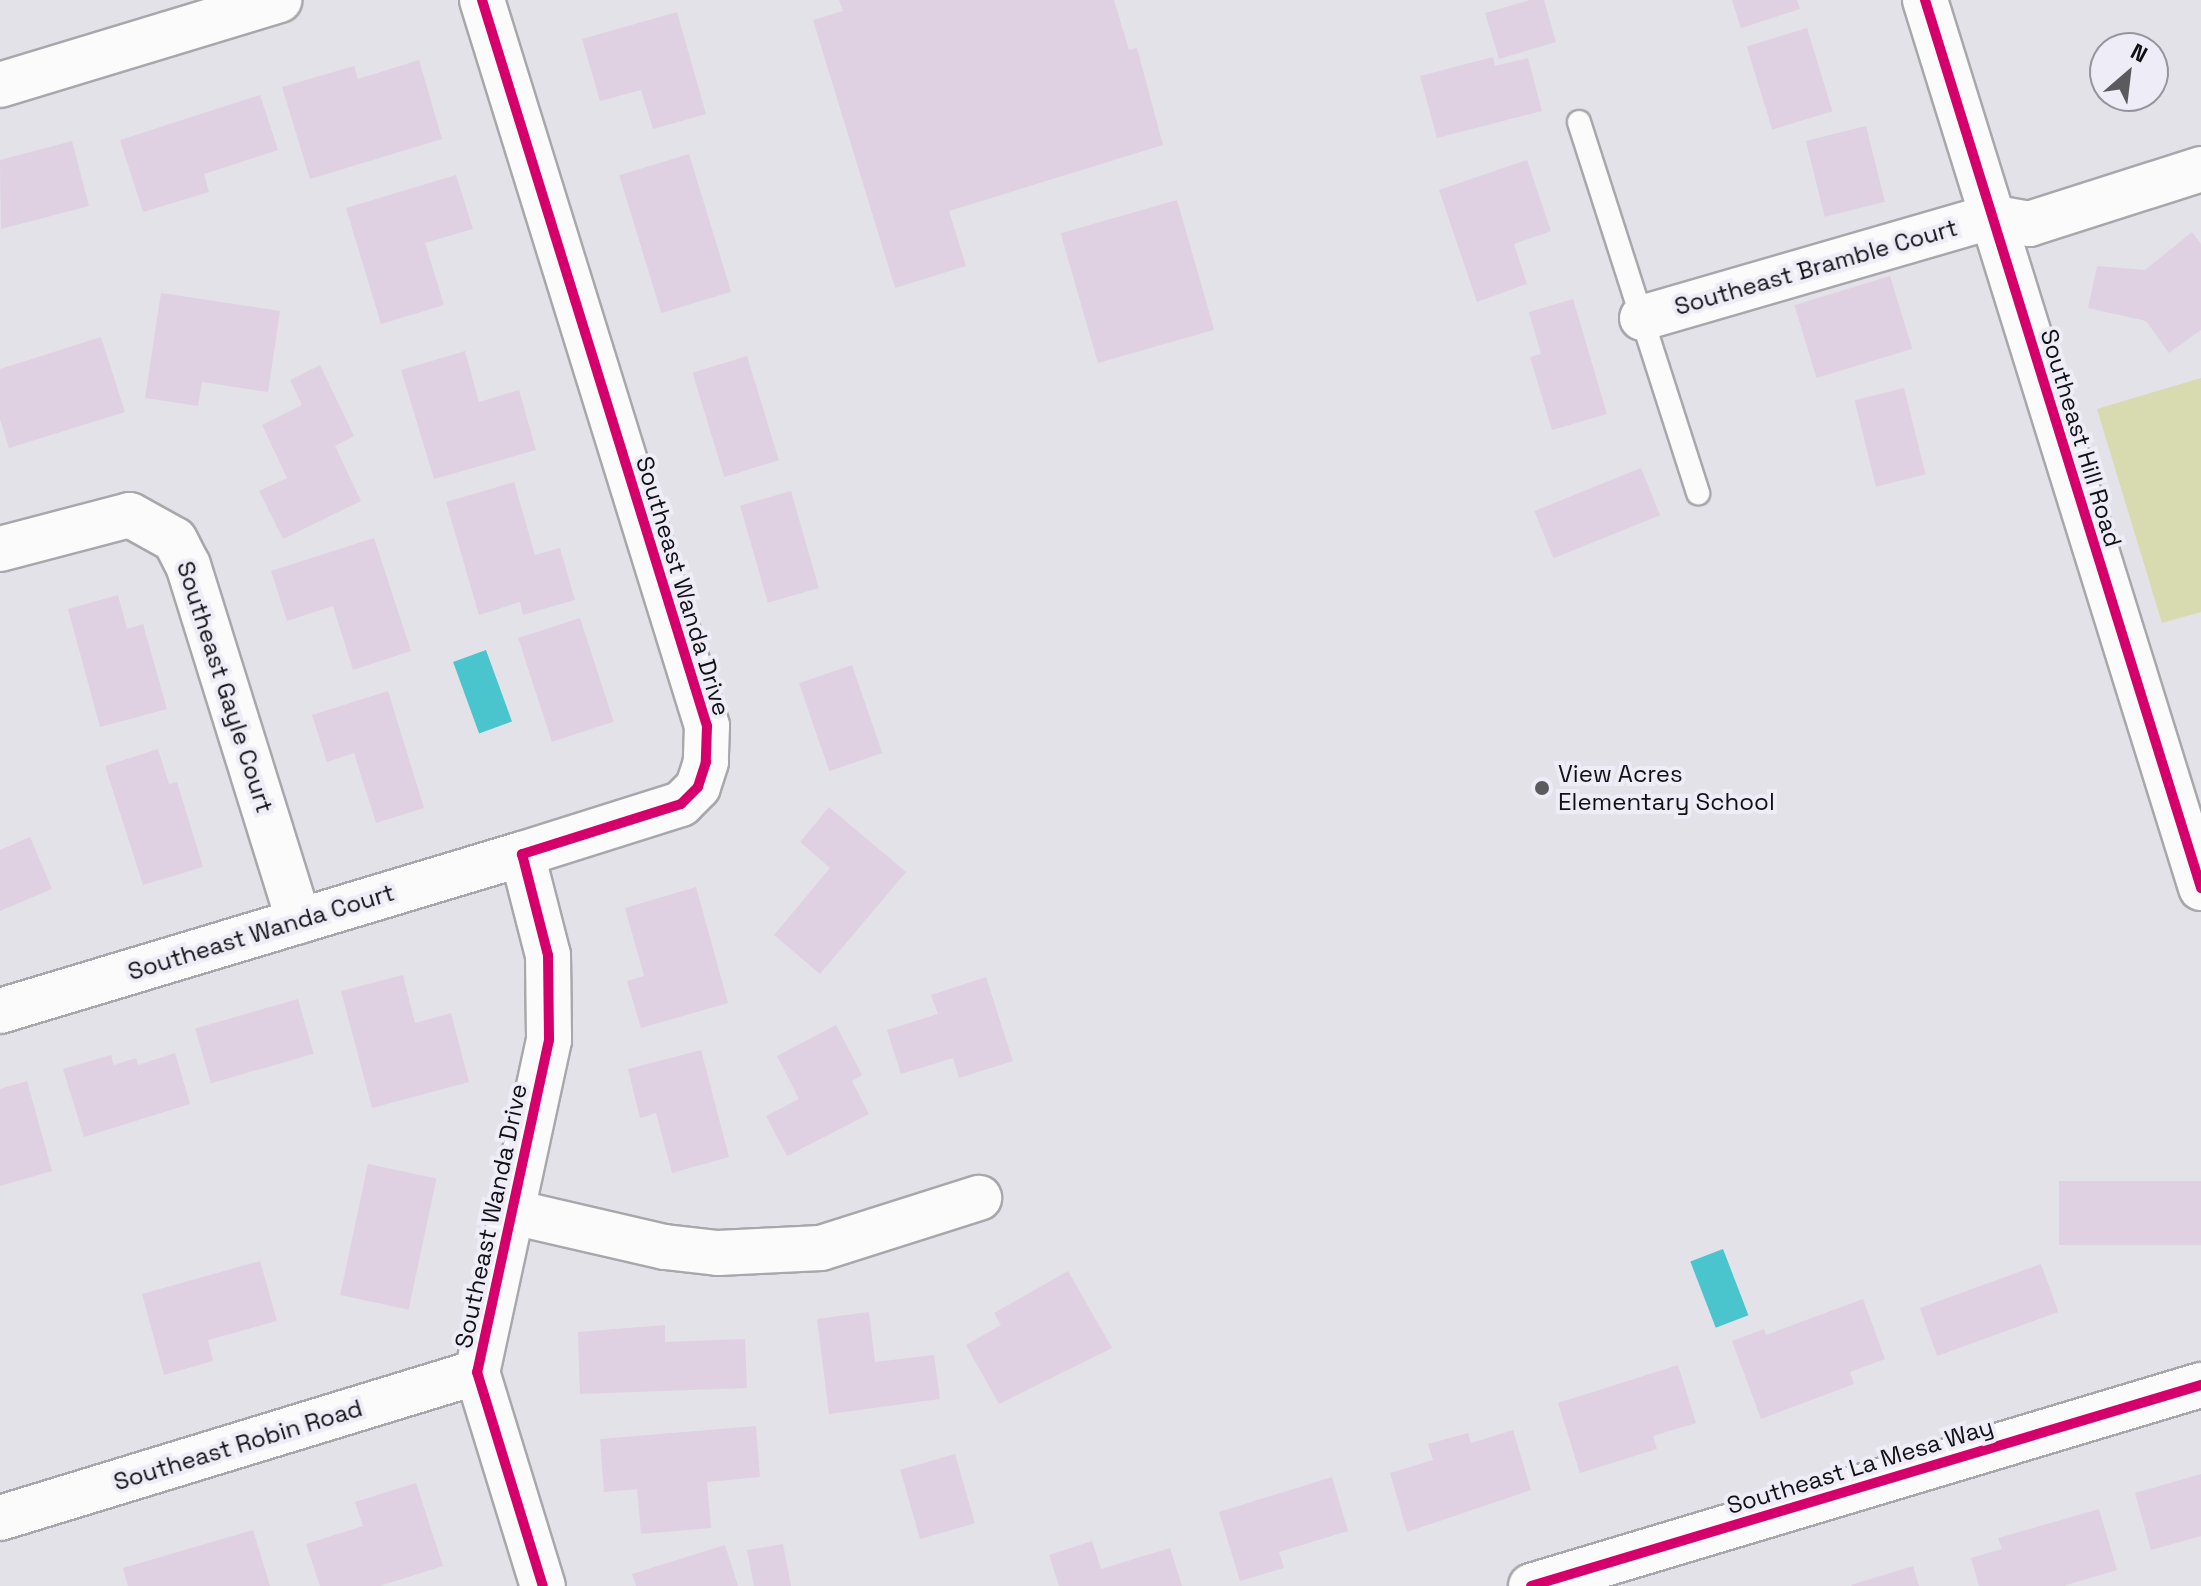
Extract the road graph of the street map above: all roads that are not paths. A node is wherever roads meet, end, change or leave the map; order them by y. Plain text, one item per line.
1 (279, 0) edge
2 (482, 0) edge
3 (1925, 0) edge
4 (0, 85) edge
5 (1579, 122) dead end
6 (2201, 169) edge
7 (1990, 217) junction
8 (1642, 318) junction
9 (1698, 493) dead end
10 (0, 549) edge
11 (522, 854) junction
12 (2199, 871) edge
13 (299, 921) junction
14 (0, 1011) edge
15 (979, 1198) dead end
16 (513, 1212) junction
17 (477, 1372) junction
18 (2201, 1385) edge
19 (0, 1518) edge
20 (543, 1586) edge
21 (1531, 1586) edge

1 - 4 street
2 - 11 street, Southeast Wanda Drive
3 - 7 street, Southeast Hill Road
5 - 8 lane
6 - 7 street
7 - 8 street, Southeast Bramble Court
7 - 12 street, Southeast Hill Road
8 - 9 lane
10 - 13 street, Southeast Gayle Court
11 - 13 street, Southeast Wanda Court
11 - 16 street, Southeast Wanda Drive
13 - 14 street, Southeast Wanda Court
15 - 16 street
16 - 17 street, Southeast Wanda Drive
17 - 19 street, Southeast Robin Road
17 - 20 street, Southeast Wanda Drive
18 - 21 street, Southeast La Mesa Way

